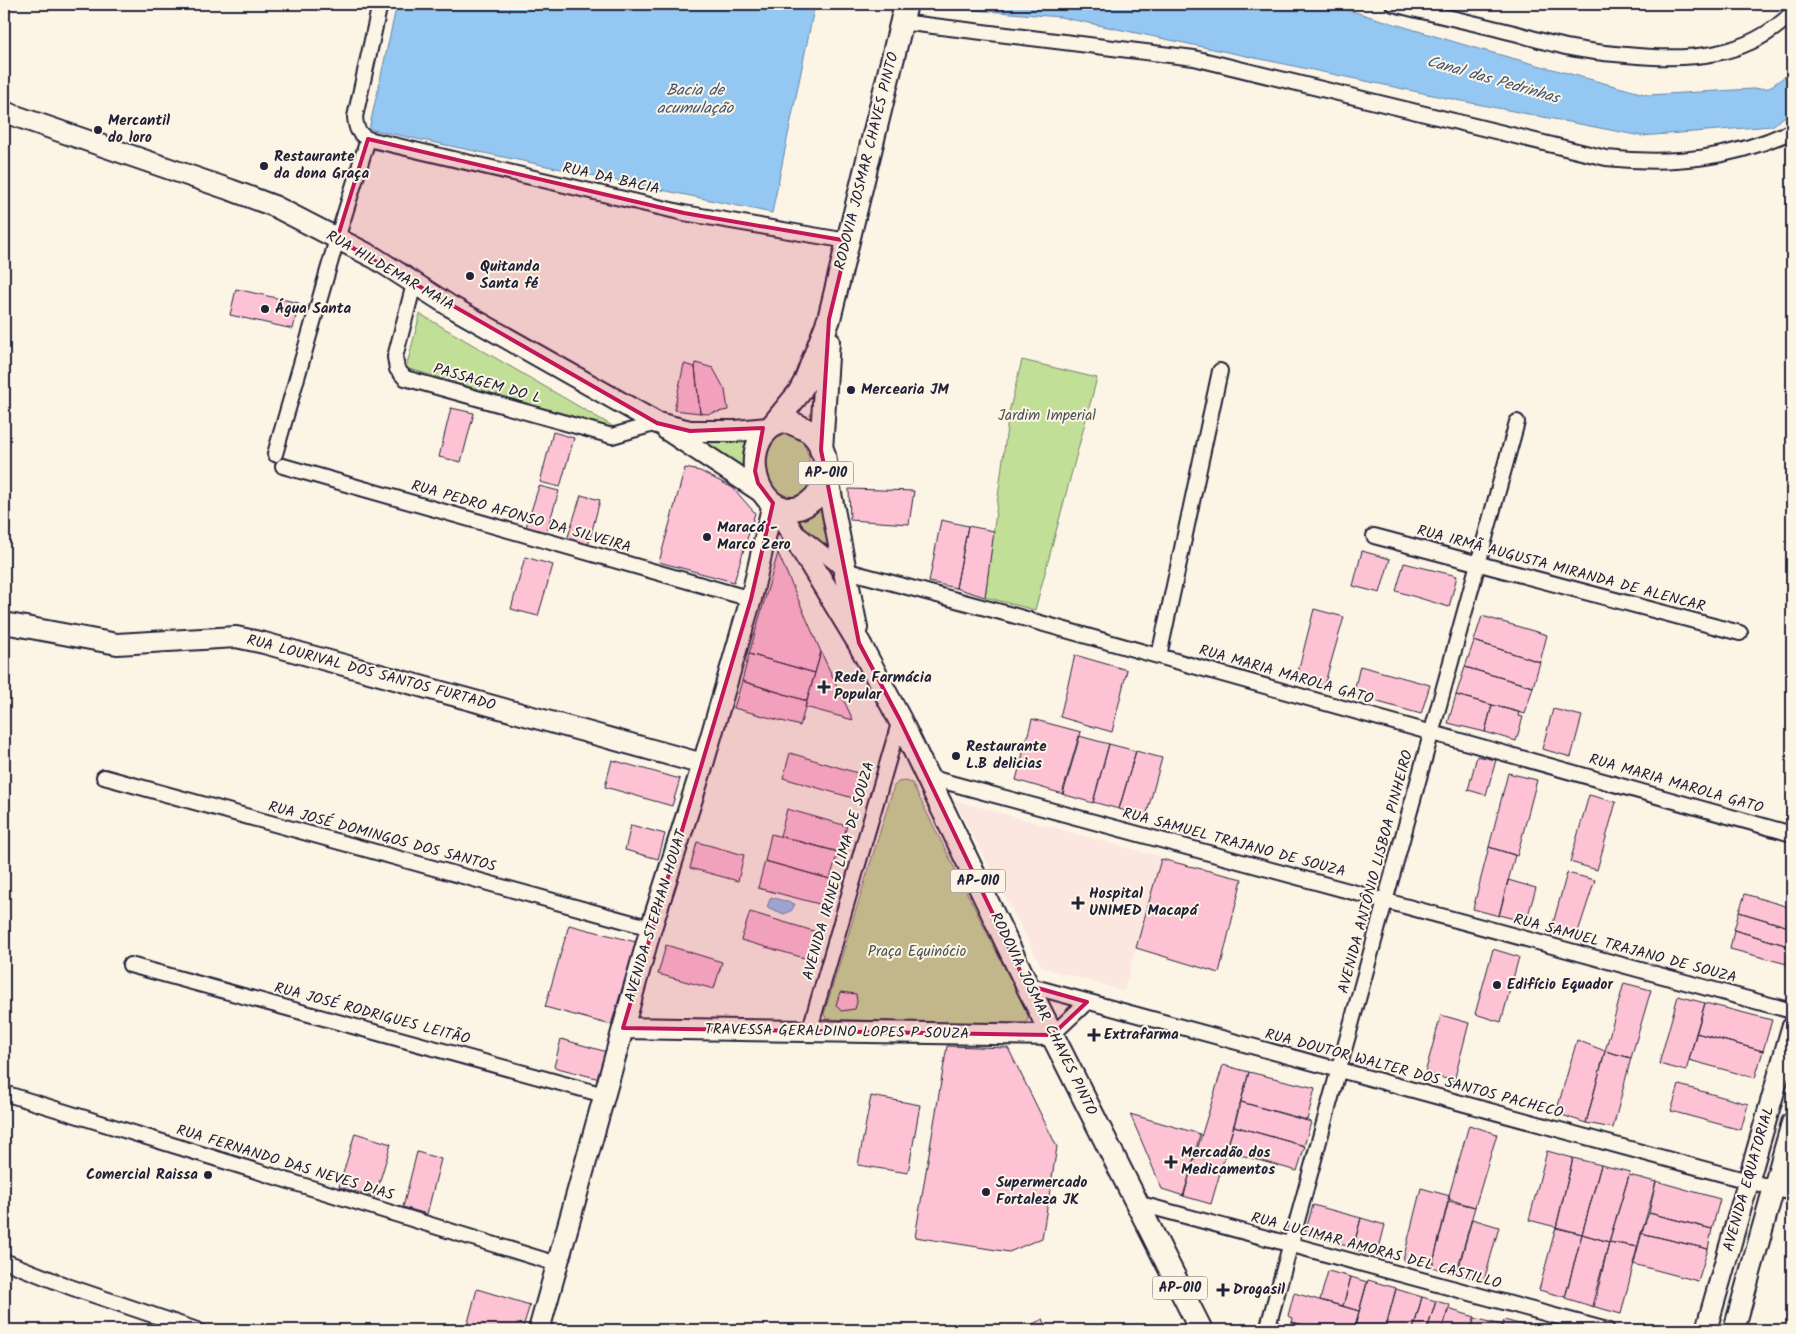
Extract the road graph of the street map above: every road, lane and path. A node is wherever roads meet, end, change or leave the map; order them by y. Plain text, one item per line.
1 (380, 4) edge
2 (1392, 4) edge
3 (904, 13) edge
4 (1792, 13) edge
5 (4, 112) edge
6 (1792, 131) edge
7 (368, 139) junction
8 (337, 239) junction
9 (848, 241) junction
10 (414, 284) junction
11 (829, 319) junction
12 (1220, 371) dead end
13 (1517, 422) dead end
14 (657, 423) junction
15 (771, 426) junction
16 (821, 450) junction
17 (275, 454) dead end
18 (283, 466) dead end
19 (826, 473) junction
20 (775, 506) junction
21 (1374, 536) dead end
22 (1478, 563) junction
23 (844, 570) junction
24 (751, 599) junction
25 (4, 623) edge
26 (1740, 633) dead end
27 (859, 643) junction
28 (1159, 656) junction
29 (900, 720) junction
30 (1431, 733) junction
31 (703, 764) junction
32 (104, 777) dead end
33 (928, 777) junction
34 (1792, 834) edge
35 (1385, 901) junction
36 (651, 928) junction
37 (130, 965) dead end
38 (1027, 985) junction
39 (1087, 1002) junction
40 (1792, 1011) edge
41 (623, 1028) junction
42 (1792, 1028) edge
43 (809, 1032) junction
44 (1052, 1035) junction
45 (1338, 1070) junction
46 (4, 1094) edge
47 (604, 1096) junction
48 (1792, 1123) edge
49 (1748, 1181) junction
50 (1783, 1190) edge
51 (1137, 1203) junction
52 (1290, 1244) junction
53 (4, 1261) edge
54 (557, 1264) junction
55 (197, 1330) edge
56 (539, 1330) edge
57 (1201, 1330) edge
58 (1267, 1330) edge
59 (1607, 1330) edge
60 (1706, 1330) edge
61 (1734, 1330) edge

1 - 7 street
2 - 4 street
3 - 6 street
3 - 9 main road, RODOVIA JOSMAR CHAVES PINTO / AP-010
5 - 8 main road, RUA HILDEMAR MAIA
7 - 8 street
7 - 9 street, RUA DA BACIA
8 - 10 main road, RUA HILDEMAR MAIA
8 - 17 street
9 - 11 main road, RODOVIA JOSMAR CHAVES PINTO / AP-010
10 - 14 main road, RUA HILDEMAR MAIA
10 - 14 street, PASSAGEM DO L
11 - 15 main road, RODOVIA JOSMAR CHAVES PINTO / AP-010
11 - 16 main road, RODOVIA JOSMAR CHAVES PINTO / AP-010
12 - 28 street
13 - 22 street, AVENIDA ANTÔNIO LISBOA PINHEIRO
14 - 15 main road, RUA HILDEMAR MAIA
14 - 20 main road
15 - 16 main road, AP-010
15 - 20 main road, AP-010
16 - 19 main road, AP-010
18 - 24 street, RUA PEDRO AFONSO DA SILVEIRA
19 - 20 main road, AP-010
19 - 23 main road, RODOVIA JOSMAR CHAVES PINTO / AP-010
20 - 23 street, RUA MARIA MAROLA GATO
20 - 24 main road, AVENIDA STEPHAN HOUAT
20 - 27 main road, RODOVIA JOSMAR CHAVES PINTO / AP-010
21 - 22 street, RUA IRMÃ AUGUSTA MIRANDA DE ALENCAR
22 - 26 street, RUA IRMÃ AUGUSTA MIRANDA DE ALENCAR
22 - 30 street, AVENIDA ANTÔNIO LISBOA PINHEIRO
23 - 27 main road, RODOVIA JOSMAR CHAVES PINTO / AP-010
23 - 28 street, RUA MARIA MAROLA GATO
24 - 31 main road, AVENIDA STEPHAN HOUAT
25 - 31 main road, RUA LOURIVAL DOS SANTOS FURTADO
27 - 29 main road, RODOVIA JOSMAR CHAVES PINTO / AP-010
28 - 30 street, RUA MARIA MAROLA GATO
29 - 33 main road, RODOVIA JOSMAR CHAVES PINTO / AP-010
29 - 43 street, AVENIDA IRINEU LIMA DE SOUZA
30 - 34 street, RUA MARIA MAROLA GATO
30 - 35 street, AVENIDA ANTÔNIO LISBOA PINHEIRO
31 - 36 main road, AVENIDA STEPHAN HOUAT
32 - 36 street, RUA JOSÉ DOMINGOS DOS SANTOS
33 - 35 street, RUA SAMUEL TRAJANO DE SOUZA
33 - 38 main road, RODOVIA JOSMAR CHAVES PINTO / AP-010
35 - 40 street, RUA SAMUEL TRAJANO DE SOUZA
35 - 45 street, AVENIDA ANTÔNIO LISBOA PINHEIRO
36 - 41 main road, AVENIDA STEPHAN HOUAT
37 - 47 street, RUA JOSÉ RODRIGUES LEITÃO
38 - 39 street, RUA DOUTOR WALTER DOS SANTOS PACHECO
38 - 44 main road, RODOVIA JOSMAR CHAVES PINTO / AP-010
39 - 44 street
39 - 45 street, RUA DOUTOR WALTER DOS SANTOS PACHECO
41 - 43 main road, TRAVESSA GERALDINO LOPES P SOUZA
41 - 47 main road, AVENIDA STEPHAN HOUAT
42 - 49 main road, AVENIDA EQUATORIAL
43 - 44 main road, TRAVESSA GERALDINO LOPES P SOUZA
44 - 51 main road, RODOVIA JOSMAR CHAVES PINTO / AP-010
45 - 49 street, RUA DOUTOR WALTER DOS SANTOS PACHECO
45 - 52 street, AVENIDA ANTÔNIO LISBOA PINHEIRO
46 - 54 street, RUA FERNANDO DAS NEVES DIAS
47 - 54 main road, AVENIDA STEPHAN HOUAT
48 - 50 main road, AVENIDA EQUATORIAL
49 - 50 street, RUA DOUTOR WALTER DOS SANTOS PACHECO
49 - 60 main road, AVENIDA EQUATORIAL
50 - 61 main road, AVENIDA EQUATORIAL
51 - 52 street, RUA LUCIMAR AMORAS DEL CASTILLO
51 - 57 main road, RODOVIA JOSMAR CHAVES PINTO / AP-010
52 - 58 street, AVENIDA ANTÔNIO LISBOA PINHEIRO
52 - 59 street, RUA LUCIMAR AMORAS DEL CASTILLO
53 - 55 street
54 - 56 main road, AVENIDA STEPHAN HOUAT

